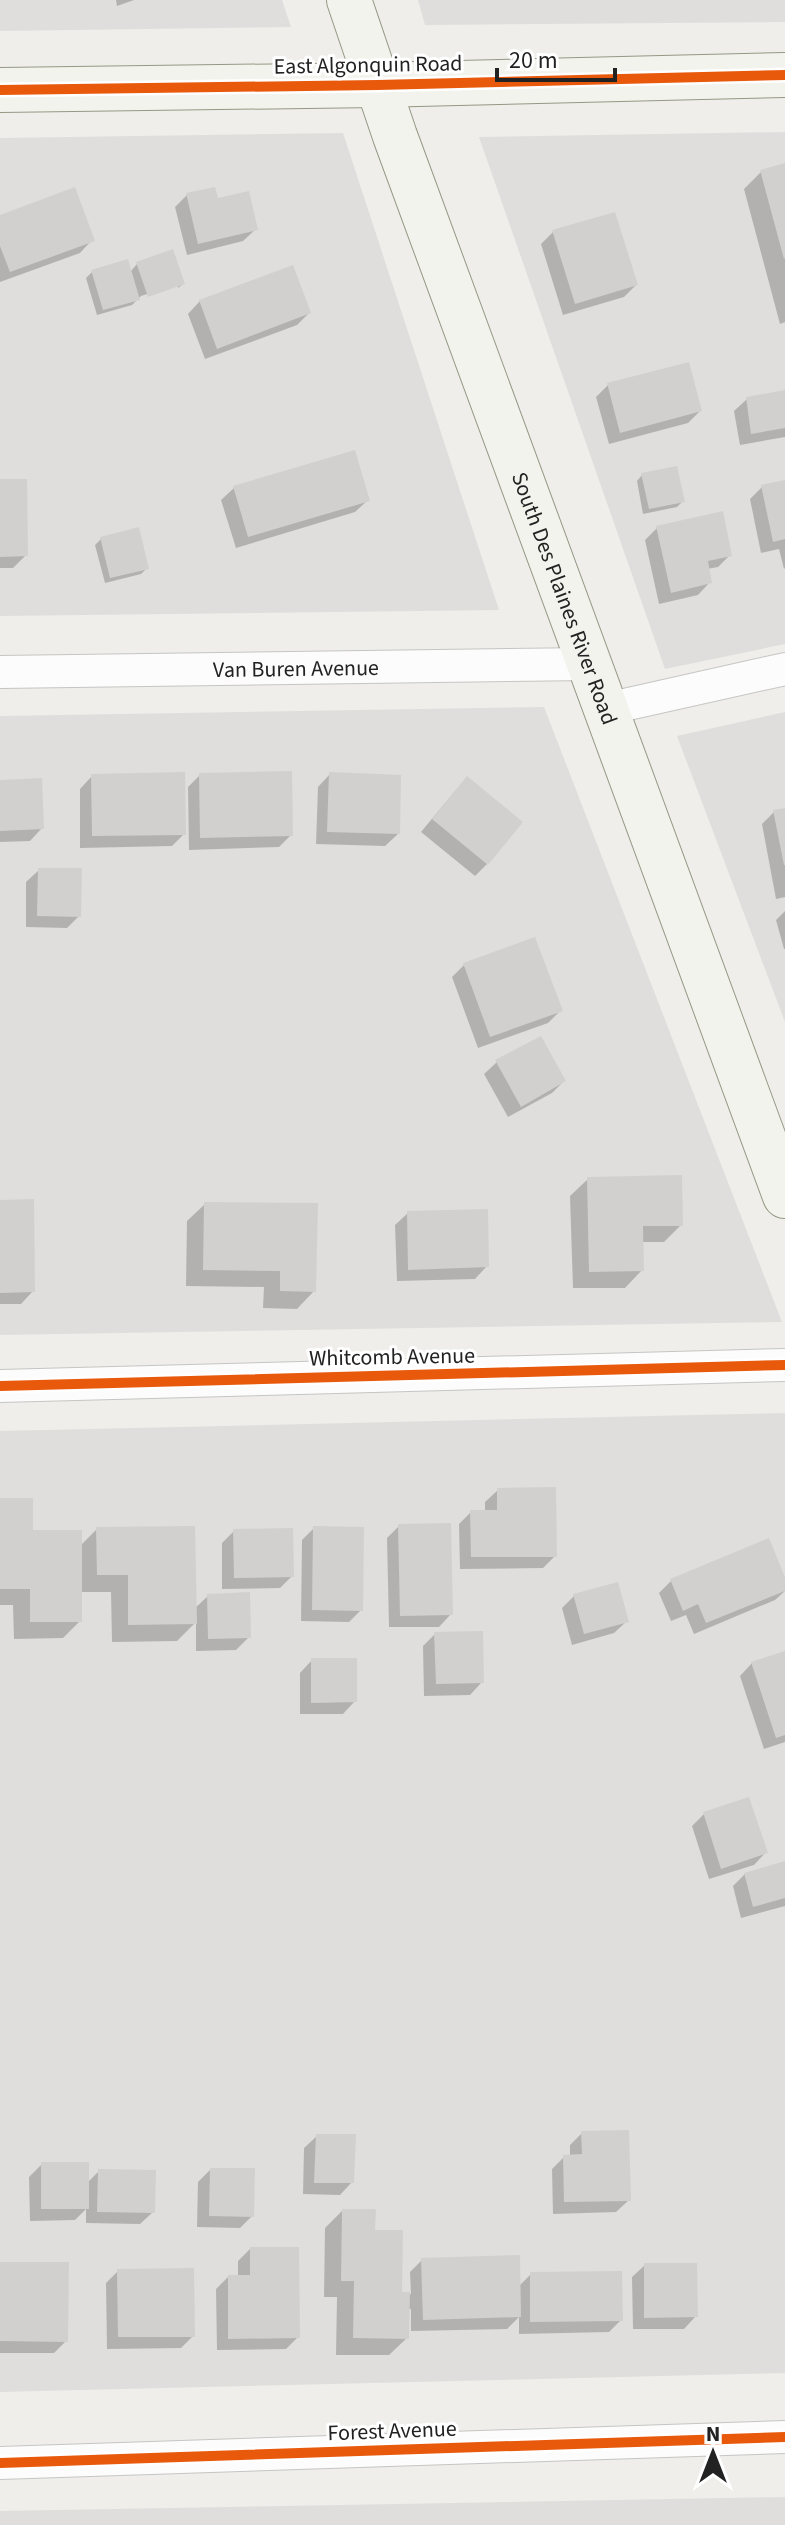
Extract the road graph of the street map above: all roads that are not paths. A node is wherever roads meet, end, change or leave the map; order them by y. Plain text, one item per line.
1 (349, 0) edge
2 (785, 75) edge
3 (377, 85) junction
4 (0, 90) edge
5 (590, 664) junction
6 (785, 669) edge
7 (0, 672) edge
8 (606, 709) junction
9 (785, 1196) edge
10 (785, 1365) edge
11 (0, 1386) edge
12 (785, 2437) edge
13 (0, 2463) edge

1 - 3 main road, South Des Plaines River Road
2 - 3 main road, East Algonquin Road
3 - 4 main road, East Algonquin Road
3 - 5 main road, South Des Plaines River Road
5 - 7 street, Van Buren Avenue
5 - 8 main road, South Des Plaines River Road
6 - 8 street
8 - 9 main road, South Des Plaines River Road
10 - 11 street, Whitcomb Avenue
12 - 13 street, Forest Avenue

